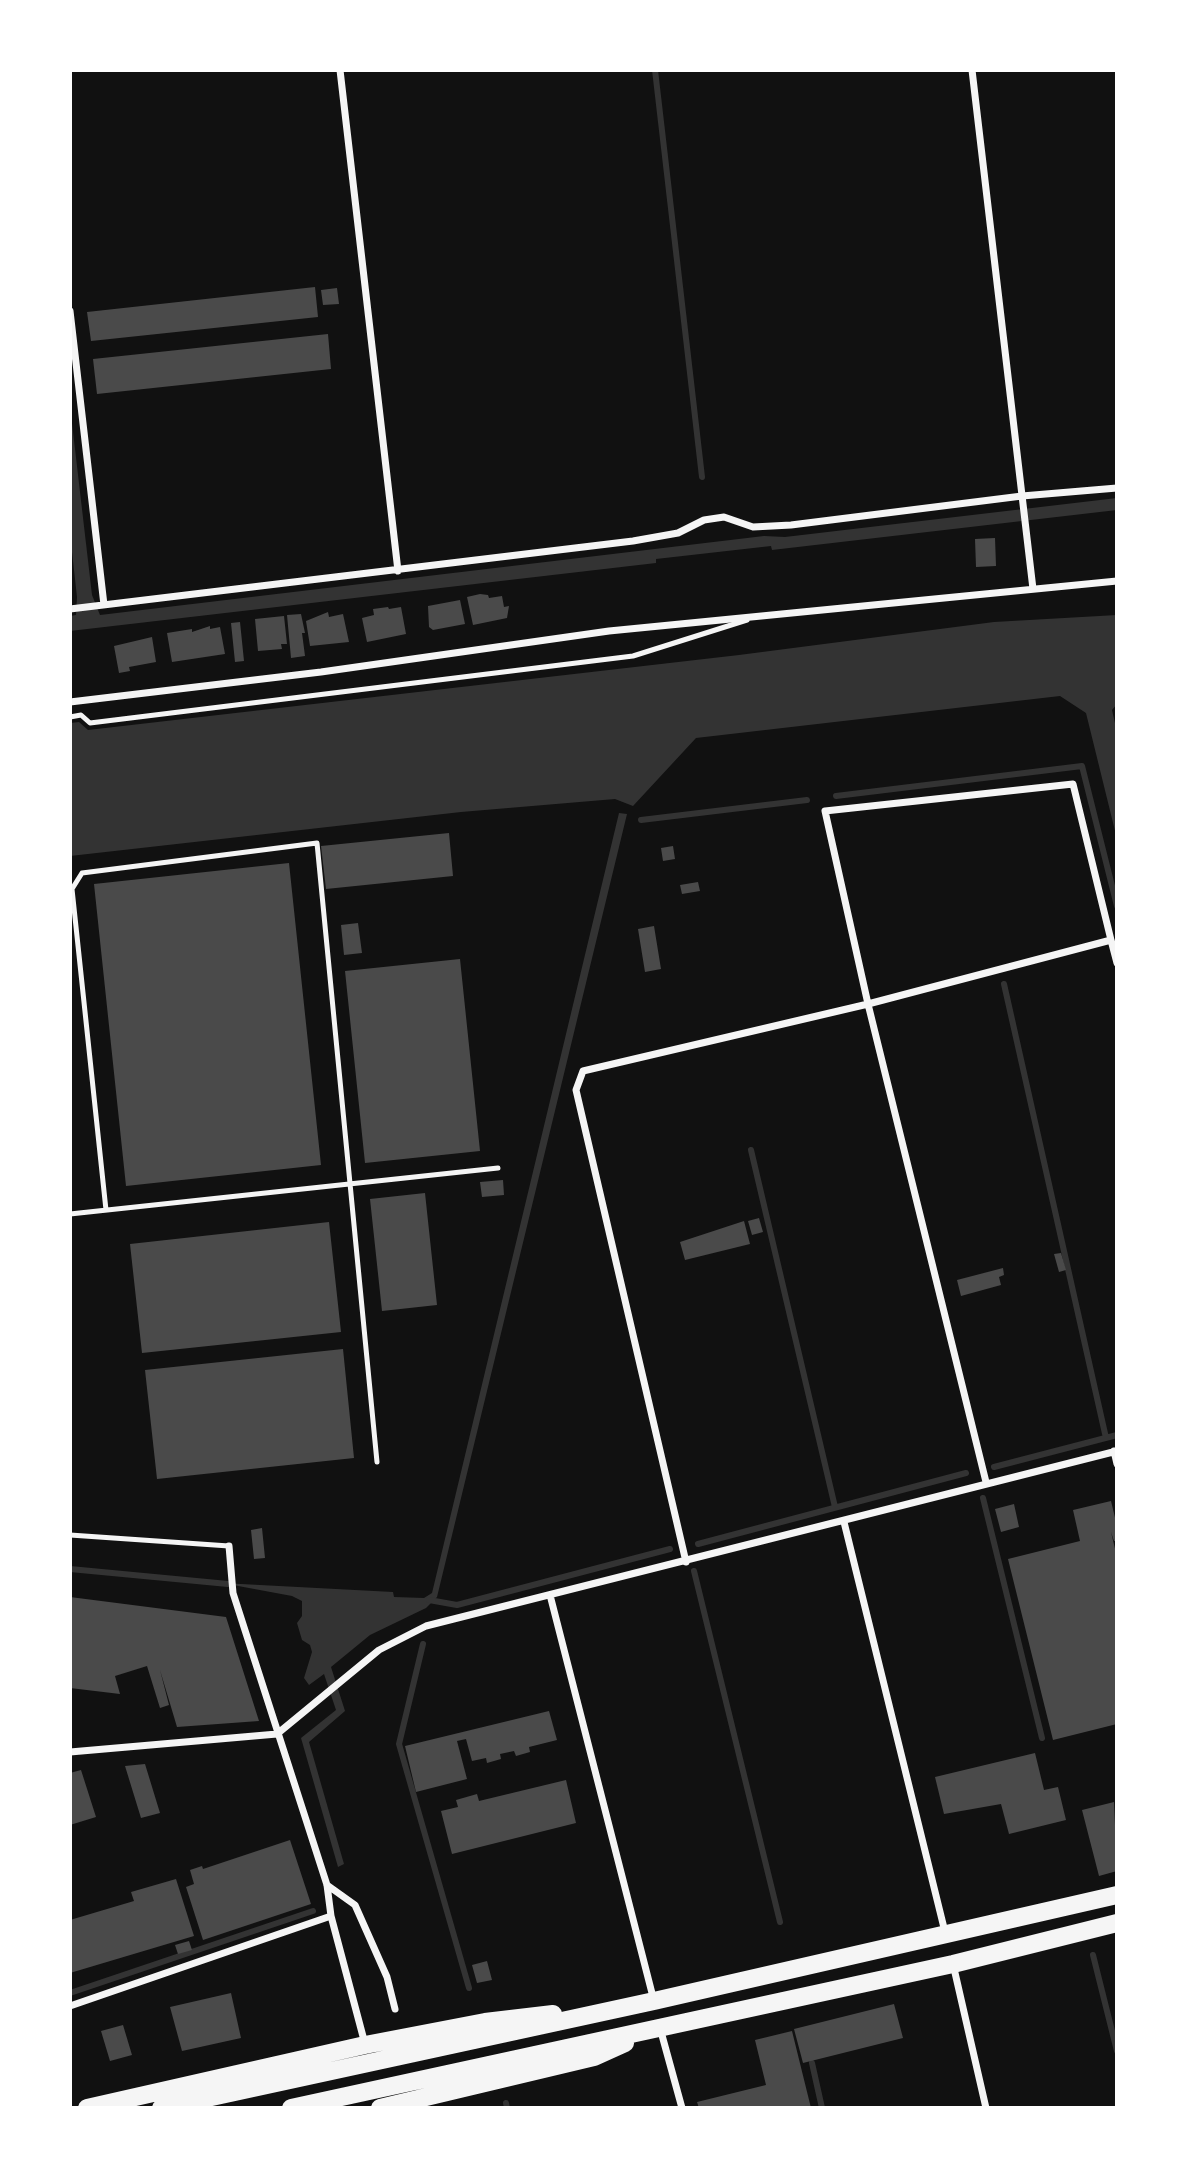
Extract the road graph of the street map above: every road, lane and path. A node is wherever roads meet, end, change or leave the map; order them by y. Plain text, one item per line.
1 (340, 70) edge
2 (972, 70) edge
3 (70, 311) edge
4 (1117, 488) edge
5 (1022, 496) junction
6 (398, 571) junction
7 (1117, 582) edge
8 (1033, 589) junction
9 (104, 605) junction
10 (71, 609) edge
11 (764, 614) junction
12 (70, 702) edge
13 (70, 717) edge
14 (1111, 940) junction
15 (1117, 963) edge
16 (868, 1004) junction
17 (498, 1168) dead end
18 (350, 1184) junction
19 (106, 1210) junction
20 (70, 1214) edge
21 (1115, 1451) edge
22 (377, 1462) dead end
23 (1117, 1464) edge
24 (986, 1482) junction
25 (844, 1522) junction
26 (70, 1535) edge
27 (229, 1546) joint
28 (686, 1562) junction
29 (550, 1595) junction
30 (277, 1734) junction
31 (70, 1752) edge
32 (327, 1885) junction
33 (1117, 1895) edge
34 (331, 1916) junction
35 (1117, 1923) edge
36 (946, 1934) junction
37 (953, 1964) junction
38 (654, 2001) junction
39 (70, 2006) edge
40 (395, 2009) dead end
41 (660, 2028) junction
42 (365, 2045) junction
43 (391, 2107) edge
44 (87, 2108) edge
45 (161, 2108) edge
46 (291, 2108) edge
47 (682, 2108) edge
48 (986, 2108) edge

1 - 6 street
2 - 5 street
3 - 9 street
4 - 5 street
5 - 6 street
5 - 8 street
6 - 9 street
7 - 8 street
8 - 11 street
9 - 10 street
11 - 12 street
11 - 13 lane
14 - 15 street
14 - 16 street
14 - 16 street
16 - 24 street
16 - 28 street
17 - 18 lane
18 - 19 lane
18 - 19 lane
18 - 22 lane
19 - 20 lane
21 - 23 street
21 - 24 street
24 - 25 street
25 - 28 street
25 - 36 street
26 - 27 lane
27 - 30 street
28 - 29 street
29 - 30 street
29 - 38 street
30 - 31 street
30 - 32 street
32 - 34 street
32 - 40 street
33 - 36 highway
34 - 39 street
34 - 42 street
35 - 37 highway
36 - 38 highway
37 - 41 highway
37 - 48 street
38 - 42 highway
38 - 45 highway
41 - 43 highway
41 - 46 highway
41 - 47 street
42 - 44 highway

